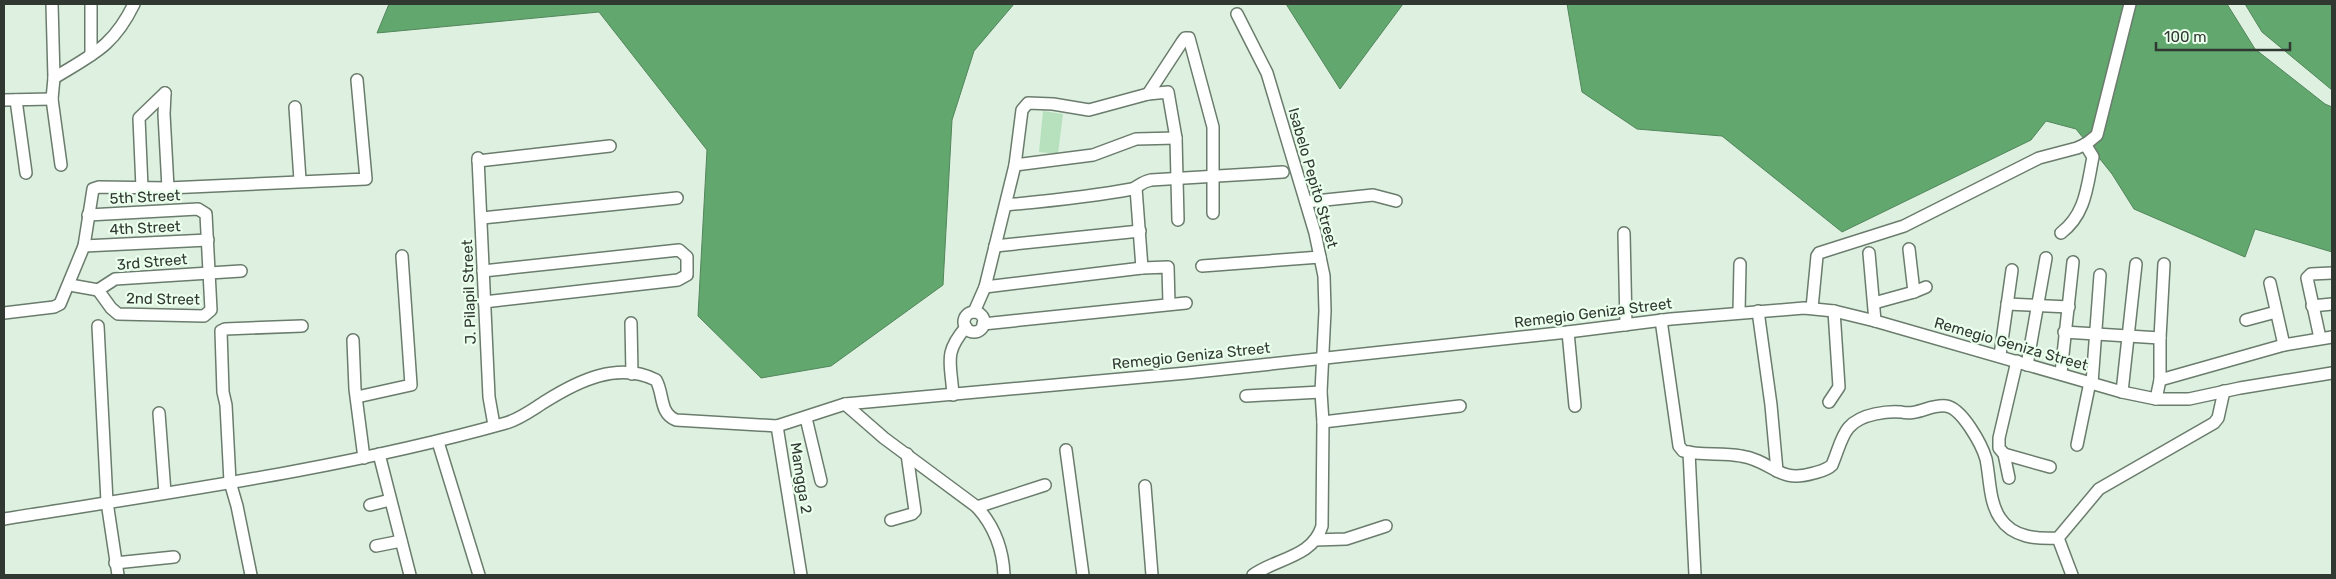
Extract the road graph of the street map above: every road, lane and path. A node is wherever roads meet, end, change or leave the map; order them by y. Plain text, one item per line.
1 (52, 4) edge
2 (91, 4) edge
3 (134, 4) edge
4 (2130, 4) edge
5 (1237, 14) dead end
6 (91, 55) junction
7 (1164, 70) junction
8 (54, 78) junction
9 (357, 80) dead end
10 (1168, 92) junction
11 (1148, 94) junction
12 (52, 99) junction
13 (4, 100) edge
14 (16, 100) junction
15 (294, 108) dead end
16 (1176, 138) junction
17 (2086, 144) junction
18 (610, 146) dead end
19 (61, 165) dead end
20 (1015, 165) junction
21 (1283, 172) dead end
22 (26, 173) dead end
23 (1211, 175) junction
24 (1175, 177) junction
25 (300, 180) junction
26 (142, 188) junction
27 (168, 188) junction
28 (1136, 188) junction
29 (677, 198) dead end
30 (1396, 201) dead end
31 (1306, 202) junction
32 (1006, 205) junction
33 (1213, 213) dead end
34 (88, 215) junction
35 (482, 218) junction
36 (1178, 220) dead end
37 (1140, 231) junction
38 (1624, 232) dead end
39 (2061, 233) dead end
40 (208, 240) junction
41 (84, 246) junction
42 (995, 246) junction
43 (1909, 249) dead end
44 (1869, 252) dead end
45 (402, 256) dead end
46 (1320, 257) junction
47 (2046, 258) dead end
48 (2073, 262) dead end
49 (1740, 264) dead end
50 (2136, 264) dead end
51 (2164, 264) dead end
52 (1202, 266) dead end
53 (1142, 268) junction
54 (241, 270) dead end
55 (483, 270) junction
56 (2012, 270) dead end
57 (210, 272) junction
58 (2332, 273) edge
59 (2100, 275) dead end
60 (2270, 283) dead end
61 (70, 285) junction
62 (985, 286) junction
63 (1926, 286) dead end
64 (98, 290) junction
65 (1914, 292) junction
66 (484, 302) junction
67 (1186, 303) dead end
68 (1874, 303) junction
69 (1170, 304) junction
70 (2007, 304) junction
71 (2332, 304) edge
72 (2039, 306) junction
73 (2312, 306) junction
74 (1812, 308) junction
75 (2069, 308) junction
76 (1758, 311) junction
77 (1834, 311) junction
78 (974, 312) junction
79 (1739, 312) junction
80 (2276, 312) junction
81 (4, 313) edge
82 (1662, 320) junction
83 (2246, 320) dead end
84 (1875, 321) junction
85 (631, 323) dead end
86 (983, 324) junction
87 (1626, 324) junction
88 (98, 326) dead end
89 (302, 326) dead end
90 (966, 327) junction
91 (1568, 332) junction
92 (2064, 332) junction
93 (2097, 334) junction
94 (2130, 336) junction
95 (2332, 337) edge
96 (2160, 338) junction
97 (2320, 338) junction
98 (353, 340) dead end
99 (2284, 345) junction
100 (2000, 355) junction
101 (1322, 358) junction
102 (2022, 363) junction
103 (2061, 373) junction
104 (2332, 373) edge
105 (632, 374) junction
106 (2160, 380) junction
107 (2091, 383) junction
108 (2224, 391) junction
109 (1321, 392) junction
110 (2122, 392) junction
111 (953, 395) junction
112 (1246, 396) dead end
113 (357, 397) junction
114 (2156, 399) junction
115 (1829, 402) dead end
116 (845, 404) junction
117 (1460, 406) dead end
118 (1576, 406) dead end
119 (159, 413) dead end
120 (806, 418) junction
121 (1323, 422) junction
122 (494, 425) junction
123 (777, 426) junction
124 (438, 442) junction
125 (2077, 445) dead end
126 (1066, 450) dead end
127 (1689, 452) junction
128 (379, 454) junction
129 (907, 454) junction
130 (2004, 454) junction
131 (364, 458) junction
132 (2050, 467) dead end
133 (1777, 471) junction
134 (2009, 478) dead end
135 (821, 481) dead end
136 (230, 482) junction
137 (1045, 485) dead end
138 (1145, 486) dead end
139 (165, 493) junction
140 (390, 500) junction
141 (107, 502) junction
142 (370, 505) dead end
143 (977, 507) junction
144 (4, 519) edge
145 (892, 520) dead end
146 (1386, 526) dead end
147 (2058, 538) junction
148 (1316, 540) junction
149 (401, 541) junction
150 (376, 546) dead end
151 (174, 558) dead end
152 (115, 563) junction
153 (118, 575) edge
154 (251, 575) edge
155 (410, 575) edge
156 (479, 575) edge
157 (802, 575) edge
158 (1004, 575) edge
159 (1083, 575) edge
160 (1152, 575) edge
161 (1253, 575) edge
162 (1695, 575) edge
163 (2072, 575) edge

1 - 8 street
2 - 6 street
3 - 6 street
4 - 17 street
5 - 31 street, Isabelo Pepito Street
6 - 8 street
7 - 10 street
7 - 11 street
7 - 23 street
8 - 12 street
9 - 25 street
10 - 11 street
10 - 16 street
11 - 20 street
12 - 14 street
12 - 19 street
13 - 14 street
14 - 22 street
15 - 25 street
16 - 20 street
16 - 24 street
17 - 39 street
17 - 74 street
18 - 35 street, J. Pilapil Street
20 - 32 street
21 - 23 street
23 - 24 street
23 - 33 street
24 - 28 street
24 - 36 street
25 - 27 street
26 - 27 street
26 - 27 street
26 - 34 street
28 - 32 street
28 - 37 street
29 - 35 street
30 - 31 street
31 - 46 street, Isabelo Pepito Street
32 - 42 street
34 - 40 street, 5th Street
34 - 41 street
35 - 55 street, J. Pilapil Street
37 - 42 street
37 - 53 street
38 - 87 street
40 - 41 street, 4th Street
40 - 57 street
41 - 61 street
42 - 62 street
43 - 65 street
44 - 68 street
45 - 113 street
46 - 52 street
46 - 101 street, Isabelo Pepito Street
47 - 72 street
48 - 75 street
49 - 79 street
50 - 94 street
51 - 96 street
53 - 62 street
53 - 69 street
54 - 57 street, 3rd Street
55 - 66 street, J. Pilapil Street
55 - 66 street
56 - 70 street
57 - 64 street, 3rd Street
57 - 64 street, 2nd Street
58 - 73 street
59 - 93 street
60 - 80 street
61 - 64 street
61 - 81 street
62 - 78 street
63 - 65 street
65 - 68 street
66 - 122 street, J. Pilapil Street
67 - 69 street
68 - 84 street
69 - 86 street
70 - 72 street
70 - 100 street
71 - 73 street
72 - 75 street
72 - 102 street
73 - 97 street
74 - 76 street, Remegio Geniza Street
74 - 77 street, Remegio Geniza Street
75 - 92 street
76 - 79 street, Remegio Geniza Street
76 - 133 street
77 - 84 street, Remegio Geniza Street
77 - 115 street
78 - 86 street
78 - 90 street
79 - 82 street, Remegio Geniza Street
80 - 83 street
80 - 99 street
82 - 87 street, Remegio Geniza Street
82 - 127 street
84 - 100 street, Remegio Geniza Street
85 - 105 street
86 - 90 street
87 - 91 street, Remegio Geniza Street
88 - 141 street
89 - 136 street
90 - 111 street
91 - 101 street, Remegio Geniza Street
91 - 118 street
92 - 93 street
92 - 103 street
93 - 94 street
93 - 107 street
94 - 96 street
94 - 110 street
95 - 97 street
96 - 106 street
97 - 99 street
98 - 113 street
99 - 106 street
100 - 102 street, Remegio Geniza Street
101 - 109 street, Isabelo Pepito Street
101 - 111 street, Remegio Geniza Street
102 - 103 street, Remegio Geniza Street
102 - 130 street
103 - 107 street, Remegio Geniza Street
104 - 108 street, Remegio Geniza Street
105 - 122 street
105 - 123 street
106 - 114 street
107 - 110 street, Remegio Geniza Street
107 - 125 street
108 - 114 street, Remegio Geniza Street
108 - 147 street
109 - 112 street
109 - 121 street, Isabelo Pepito Street
110 - 114 street, Remegio Geniza Street
111 - 116 street, Remegio Geniza Street
113 - 131 street
116 - 120 street, Mamgga 2
116 - 129 street
117 - 121 street
119 - 139 street
120 - 123 street, Mamgga 2
120 - 135 street
121 - 148 street, Isabelo Pepito Street
122 - 124 street
123 - 157 street, Mamgga 2
124 - 128 street
124 - 156 street
126 - 159 street
127 - 133 street
127 - 162 street
128 - 131 street
128 - 140 street
129 - 143 street
129 - 145 street
130 - 132 street
130 - 134 street
131 - 136 street
133 - 147 street
136 - 139 street
136 - 154 street
137 - 143 street
138 - 160 street
139 - 141 street
140 - 142 street
140 - 149 street
141 - 144 street
141 - 152 street
143 - 158 street
146 - 148 street
147 - 163 street
148 - 161 street
149 - 150 street
149 - 155 street
151 - 152 street
152 - 153 street

